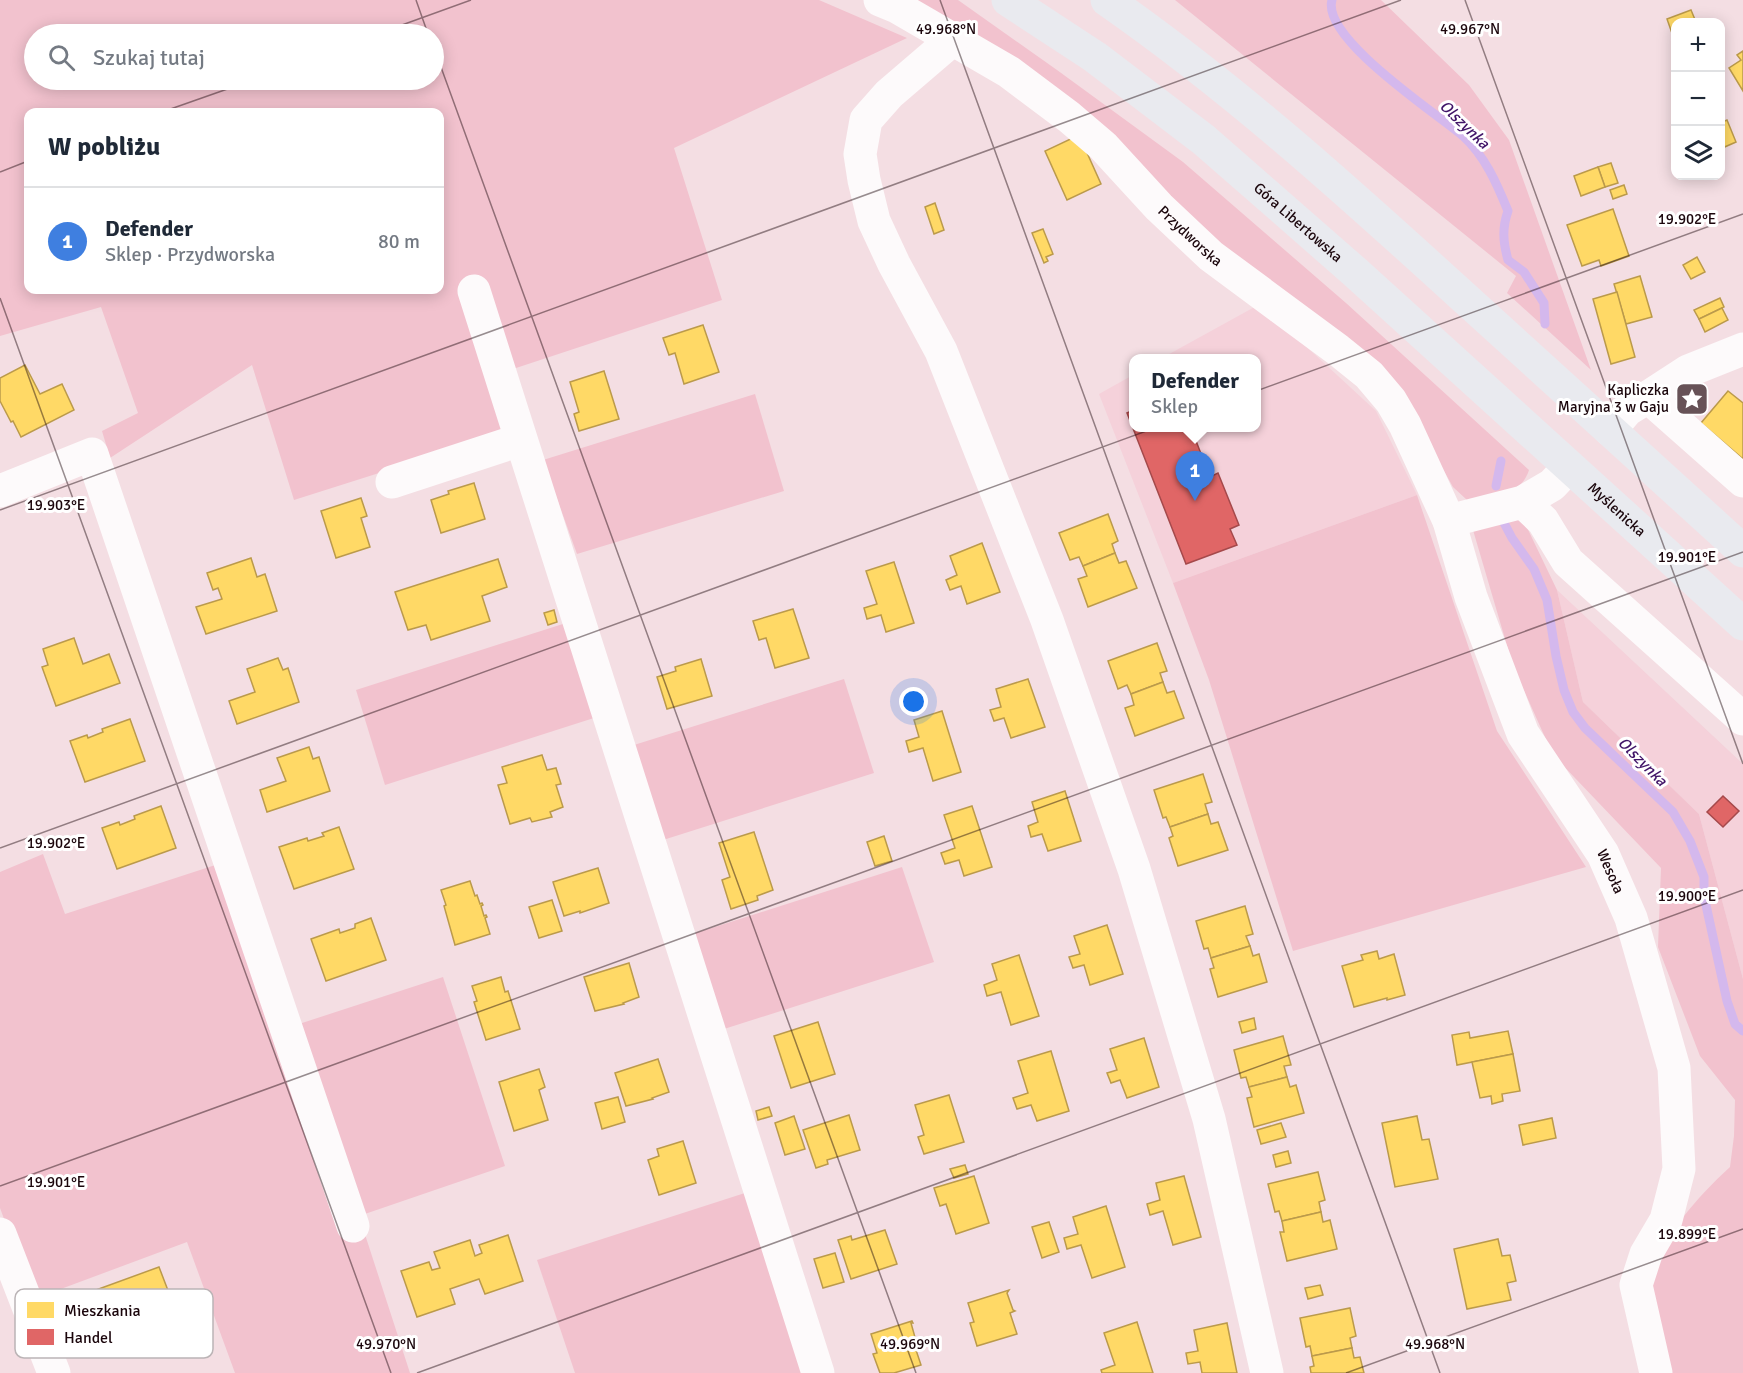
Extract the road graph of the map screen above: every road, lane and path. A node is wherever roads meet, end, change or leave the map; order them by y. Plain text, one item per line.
1 (880, 0) edge
2 (1008, 0) edge
3 (1107, 0) edge
4 (952, 40) junction
5 (474, 291) dead end
6 (1743, 349) edge
7 (1648, 397) junction
8 (1610, 430) junction
9 (520, 440) junction
10 (1569, 467) junction
11 (392, 482) dead end
12 (1743, 482) edge
13 (0, 491) edge
14 (1523, 501) junction
15 (1449, 521) junction
16 (1743, 551) edge
17 (1743, 624) edge
18 (1743, 719) edge
19 (353, 1226) dead end
20 (0, 1234) edge
21 (21, 1289) edge
22 (48, 1358) edge
23 (54, 1373) edge
24 (818, 1373) edge
25 (1267, 1373) edge
26 (1656, 1373) edge

1 - 4 street, Przydworska
2 - 10 highway, Góra Libertowska
3 - 8 highway
4 - 15 street, Przydworska
4 - 25 street
5 - 9 street
6 - 7 street
7 - 8 street
7 - 12 street
8 - 16 highway
9 - 11 street
9 - 24 street
10 - 14 street
10 - 17 highway, Myślenicka
13 - 19 street
14 - 15 street
14 - 18 street
15 - 26 street, Wesoła
20 - 21 street
22 - 23 street

